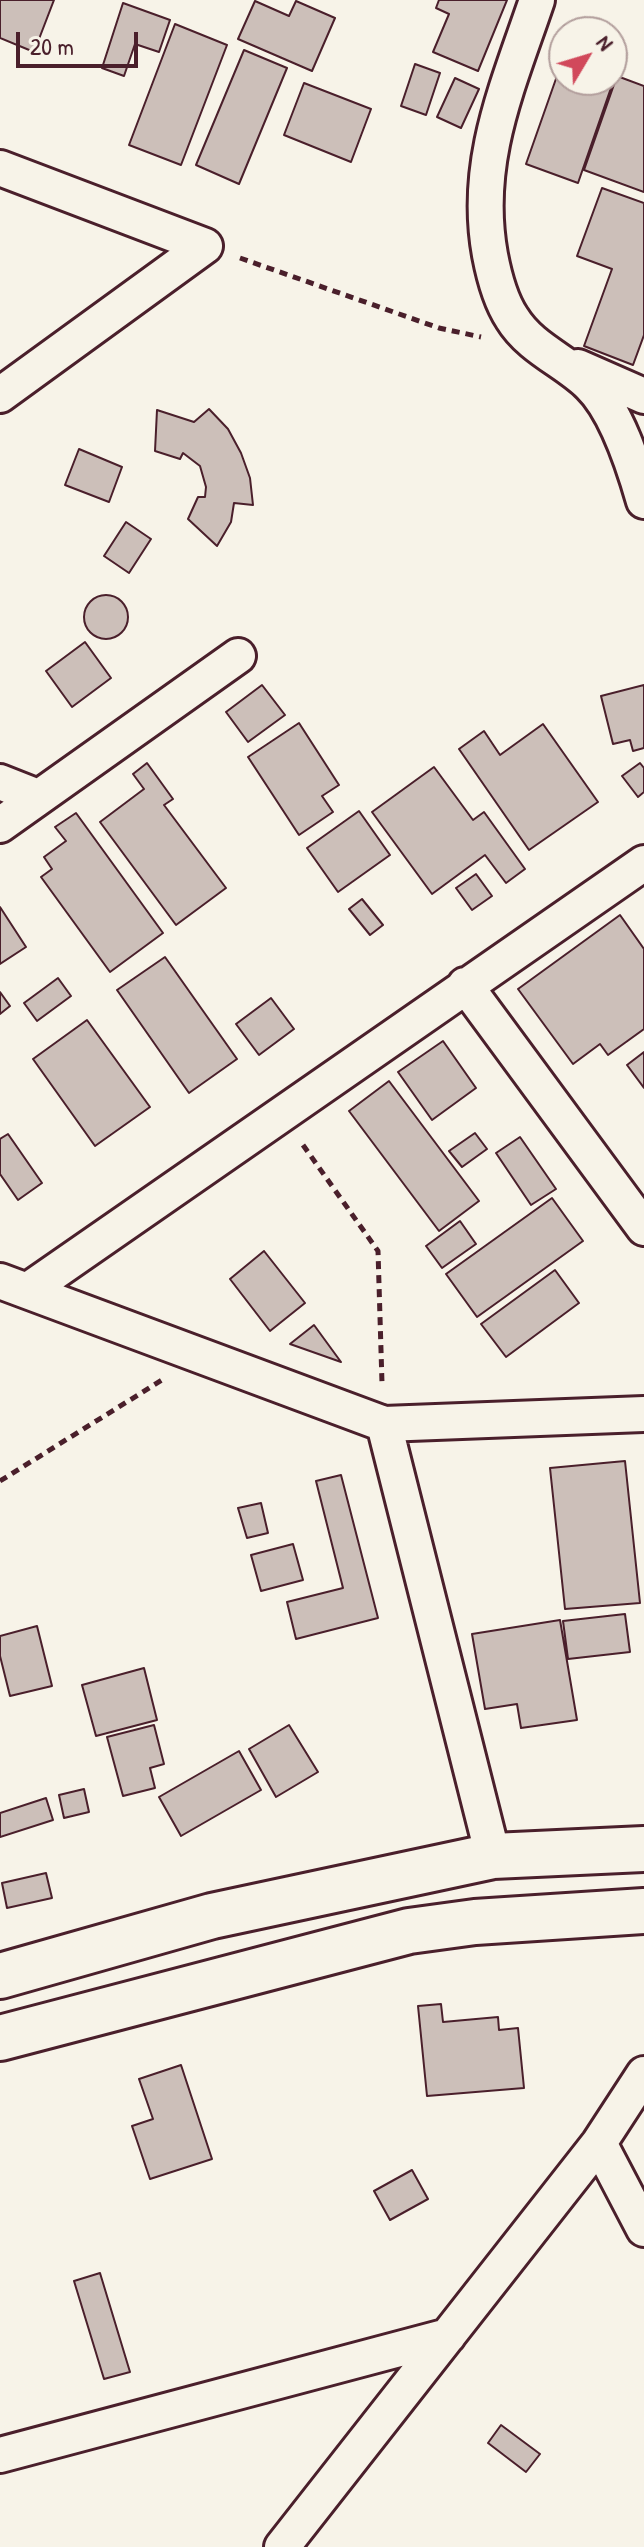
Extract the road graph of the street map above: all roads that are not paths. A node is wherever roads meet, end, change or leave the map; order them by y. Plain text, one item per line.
1 (537, 0) edge
2 (0, 168) edge
3 (541, 350) junction
4 (0, 395) edge
5 (644, 396) edge
6 (644, 501) edge
7 (238, 656) dead end
8 (0, 782) edge
9 (38, 797) junction
10 (0, 825) edge
11 (644, 863) edge
12 (465, 985) junction
13 (644, 1228) edge
14 (13, 1286) edge
15 (644, 1414) edge
16 (384, 1424) junction
17 (644, 1849) edge
18 (493, 1856) junction
19 (644, 1911) edge
20 (0, 1976) edge
21 (0, 2038) edge
22 (644, 2074) edge
23 (599, 2143) junction
24 (644, 2229) edge
25 (448, 2336) junction
26 (0, 2455) edge
27 (282, 2547) edge

1 - 3 street
2 - 4 street
3 - 5 street
3 - 6 street
7 - 9 street
8 - 9 street
9 - 10 street
11 - 12 street
12 - 13 street
12 - 14 street
14 - 16 street
15 - 16 street
16 - 18 street
17 - 18 street
18 - 20 street
19 - 21 street
22 - 23 street
23 - 24 street
23 - 25 street
25 - 26 street
25 - 27 street

